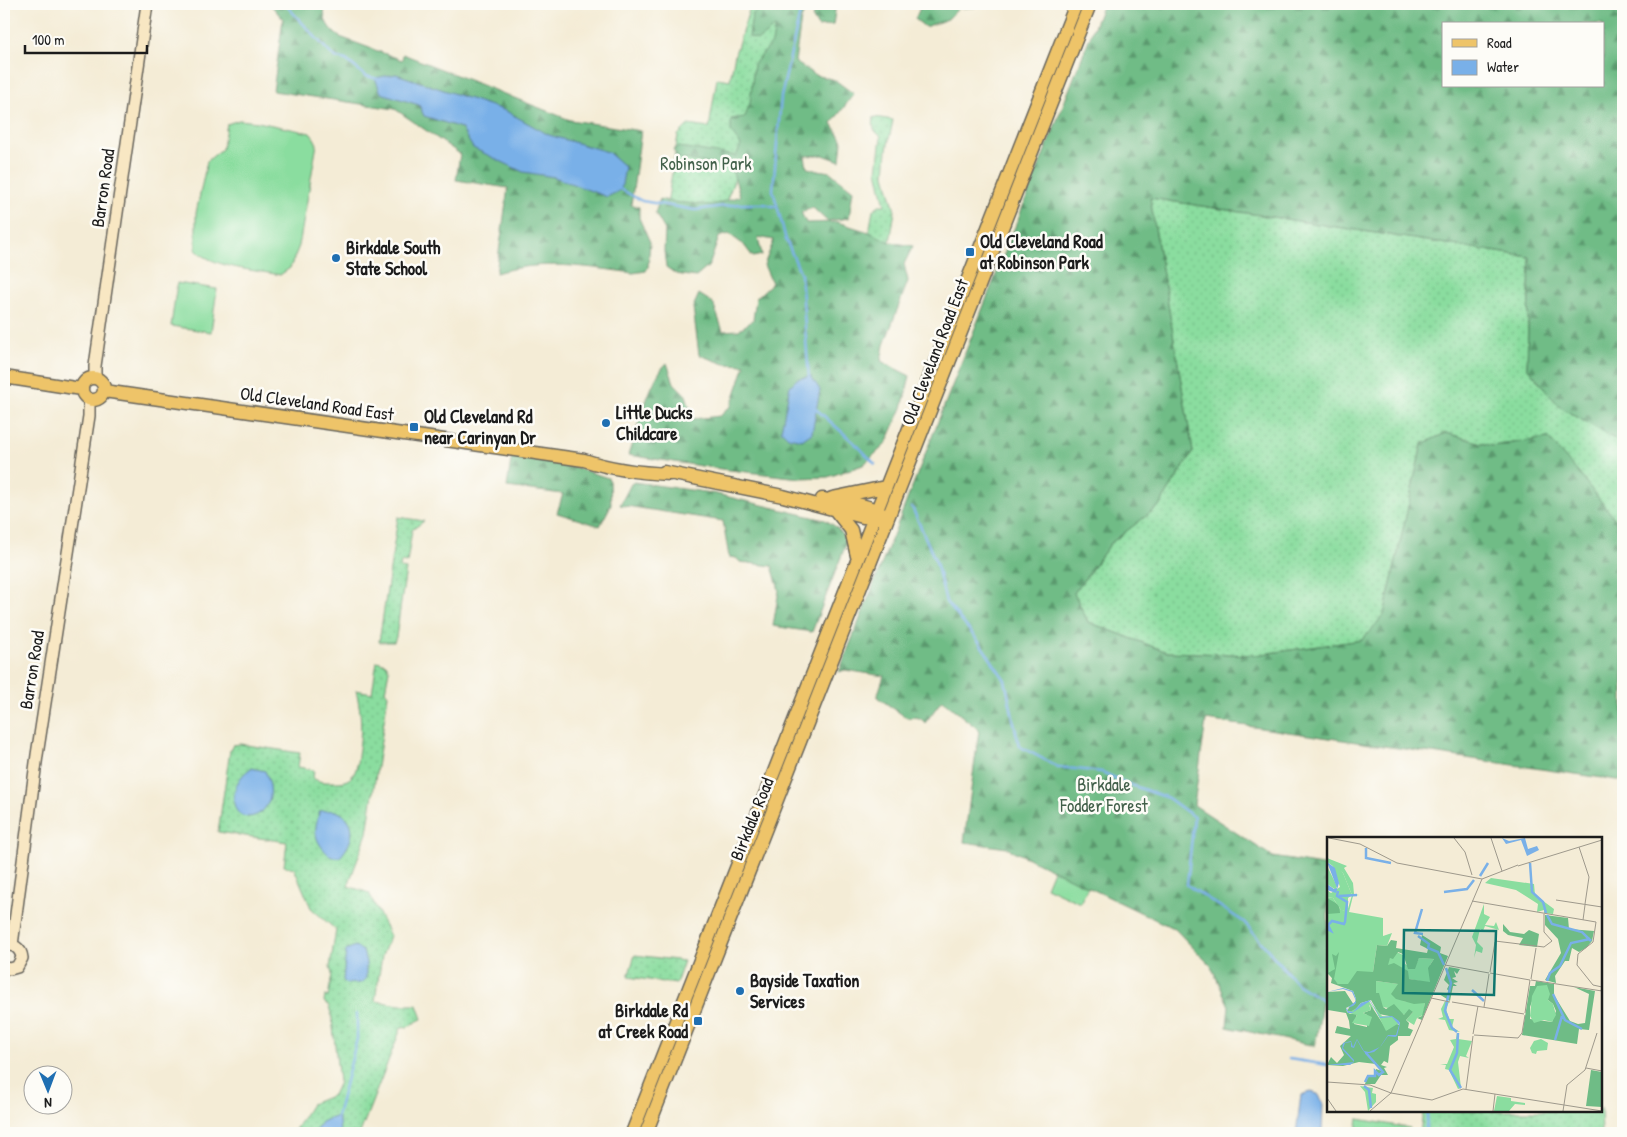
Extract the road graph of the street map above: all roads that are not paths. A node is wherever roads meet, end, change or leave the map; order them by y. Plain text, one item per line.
1 (147, 4) edge
2 (1076, 4) edge
3 (1090, 4) edge
4 (4, 376) edge
5 (95, 378) junction
6 (81, 389) junction
7 (104, 391) junction
8 (90, 400) junction
9 (885, 487) junction
10 (783, 496) junction
11 (824, 500) junction
12 (835, 510) junction
13 (875, 514) junction
14 (888, 518) junction
15 (857, 558) junction
16 (8, 946) edge
17 (4, 968) edge
18 (632, 1133) edge
19 (646, 1133) edge

1 - 5 street, Barron Road
2 - 9 main road, Old Cleveland Road East
3 - 14 main road, Old Cleveland Road East
4 - 6 main road
5 - 6 main road
5 - 7 main road
6 - 8 main road
7 - 8 main road
7 - 10 main road, Old Cleveland Road East
8 - 16 street, Barron Road
9 - 11 main road
9 - 13 main road, Old Cleveland Road East
10 - 11 main road, Old Cleveland Road East
10 - 12 main road, Old Cleveland Road East
11 - 13 main road, Old Cleveland Road East
12 - 13 main road, Old Cleveland Road East
12 - 15 main road
13 - 14 main road, Old Cleveland Road East
13 - 15 main road, Birkdale Road
14 - 19 main road, Birkdale Road
15 - 18 main road, Birkdale Road
16 - 17 street

